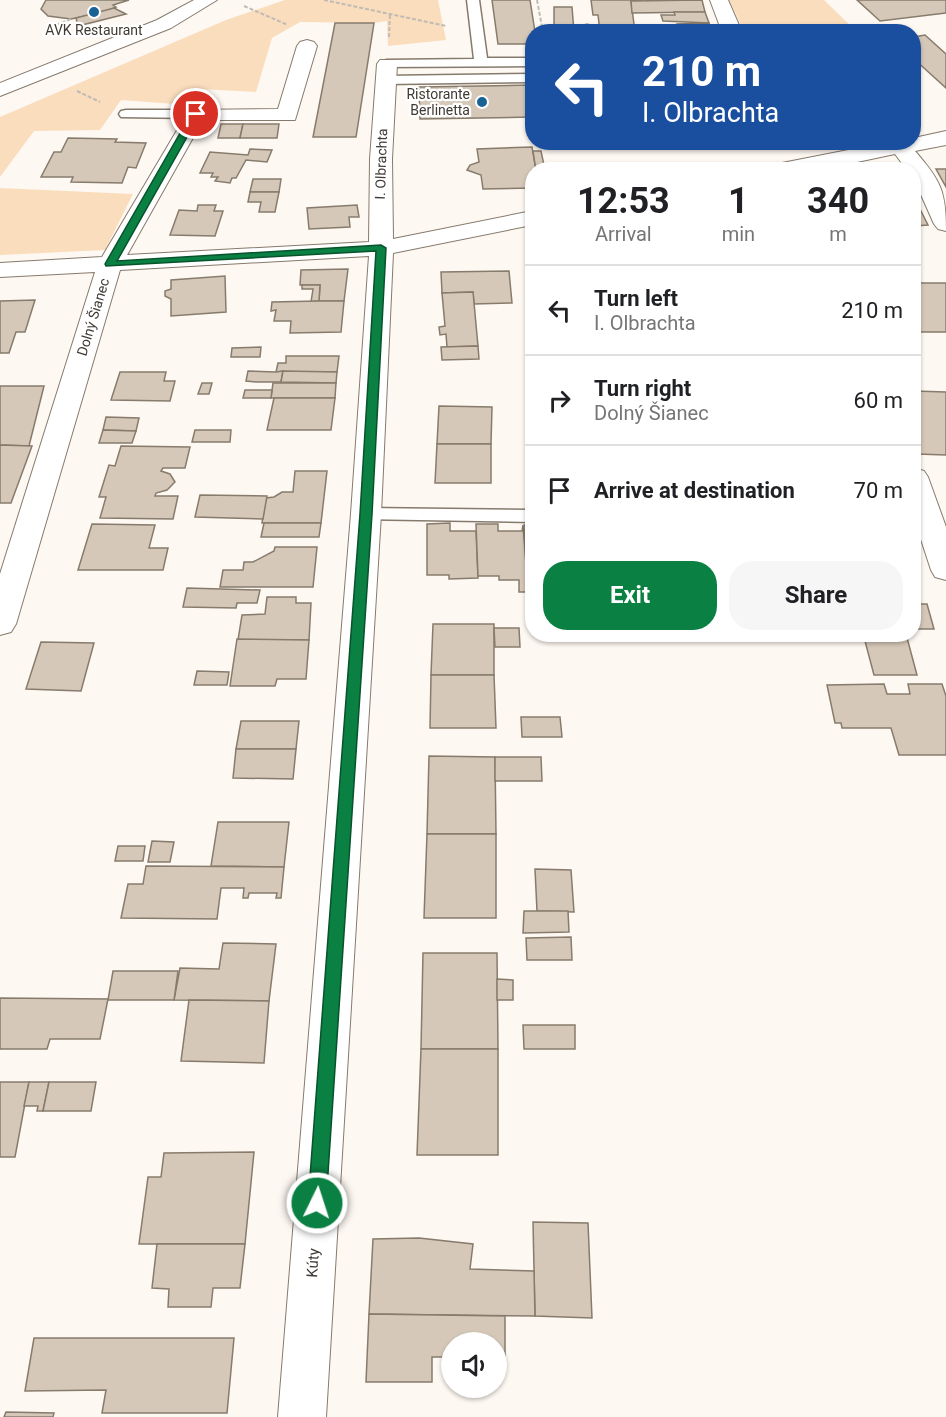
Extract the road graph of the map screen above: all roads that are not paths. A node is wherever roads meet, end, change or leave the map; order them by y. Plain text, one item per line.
1 (173, 0) edge
2 (207, 0) edge
3 (472, 0) edge
4 (719, 0) edge
5 (729, 24) edge
6 (307, 46) road end
7 (94, 50) junction
8 (481, 62) junction
9 (525, 62) edge
10 (386, 72) junction
11 (525, 78) edge
12 (0, 90) edge
13 (126, 114) road end
14 (196, 114) junction
15 (946, 138) edge
16 (921, 142) edge
17 (876, 150) edge
18 (903, 150) edge
19 (802, 162) edge
20 (913, 162) edge
21 (921, 172) edge
22 (525, 219) edge
23 (946, 224) edge
24 (381, 248) junction
25 (110, 264) junction
26 (0, 270) edge
27 (921, 497) edge
28 (366, 514) junction
29 (525, 516) edge
30 (946, 570) edge
31 (2, 609) edge
32 (302, 1417) edge

1 - 7 street
2 - 7 street
3 - 8 lane
4 - 5 street
6 - 14 street
7 - 12 street
8 - 9 lane
8 - 10 lane
10 - 11 lane
10 - 24 street, I. Olbrachta
13 - 14 lane
14 - 25 street, Dolný Šianec
15 - 16 street
17 - 19 street
18 - 20 street
21 - 23 street
22 - 24 street
24 - 25 street
24 - 28 street, Kúty
25 - 26 street
25 - 31 street, Dolný Šianec
27 - 30 street
28 - 29 lane
28 - 32 street, Kúty

